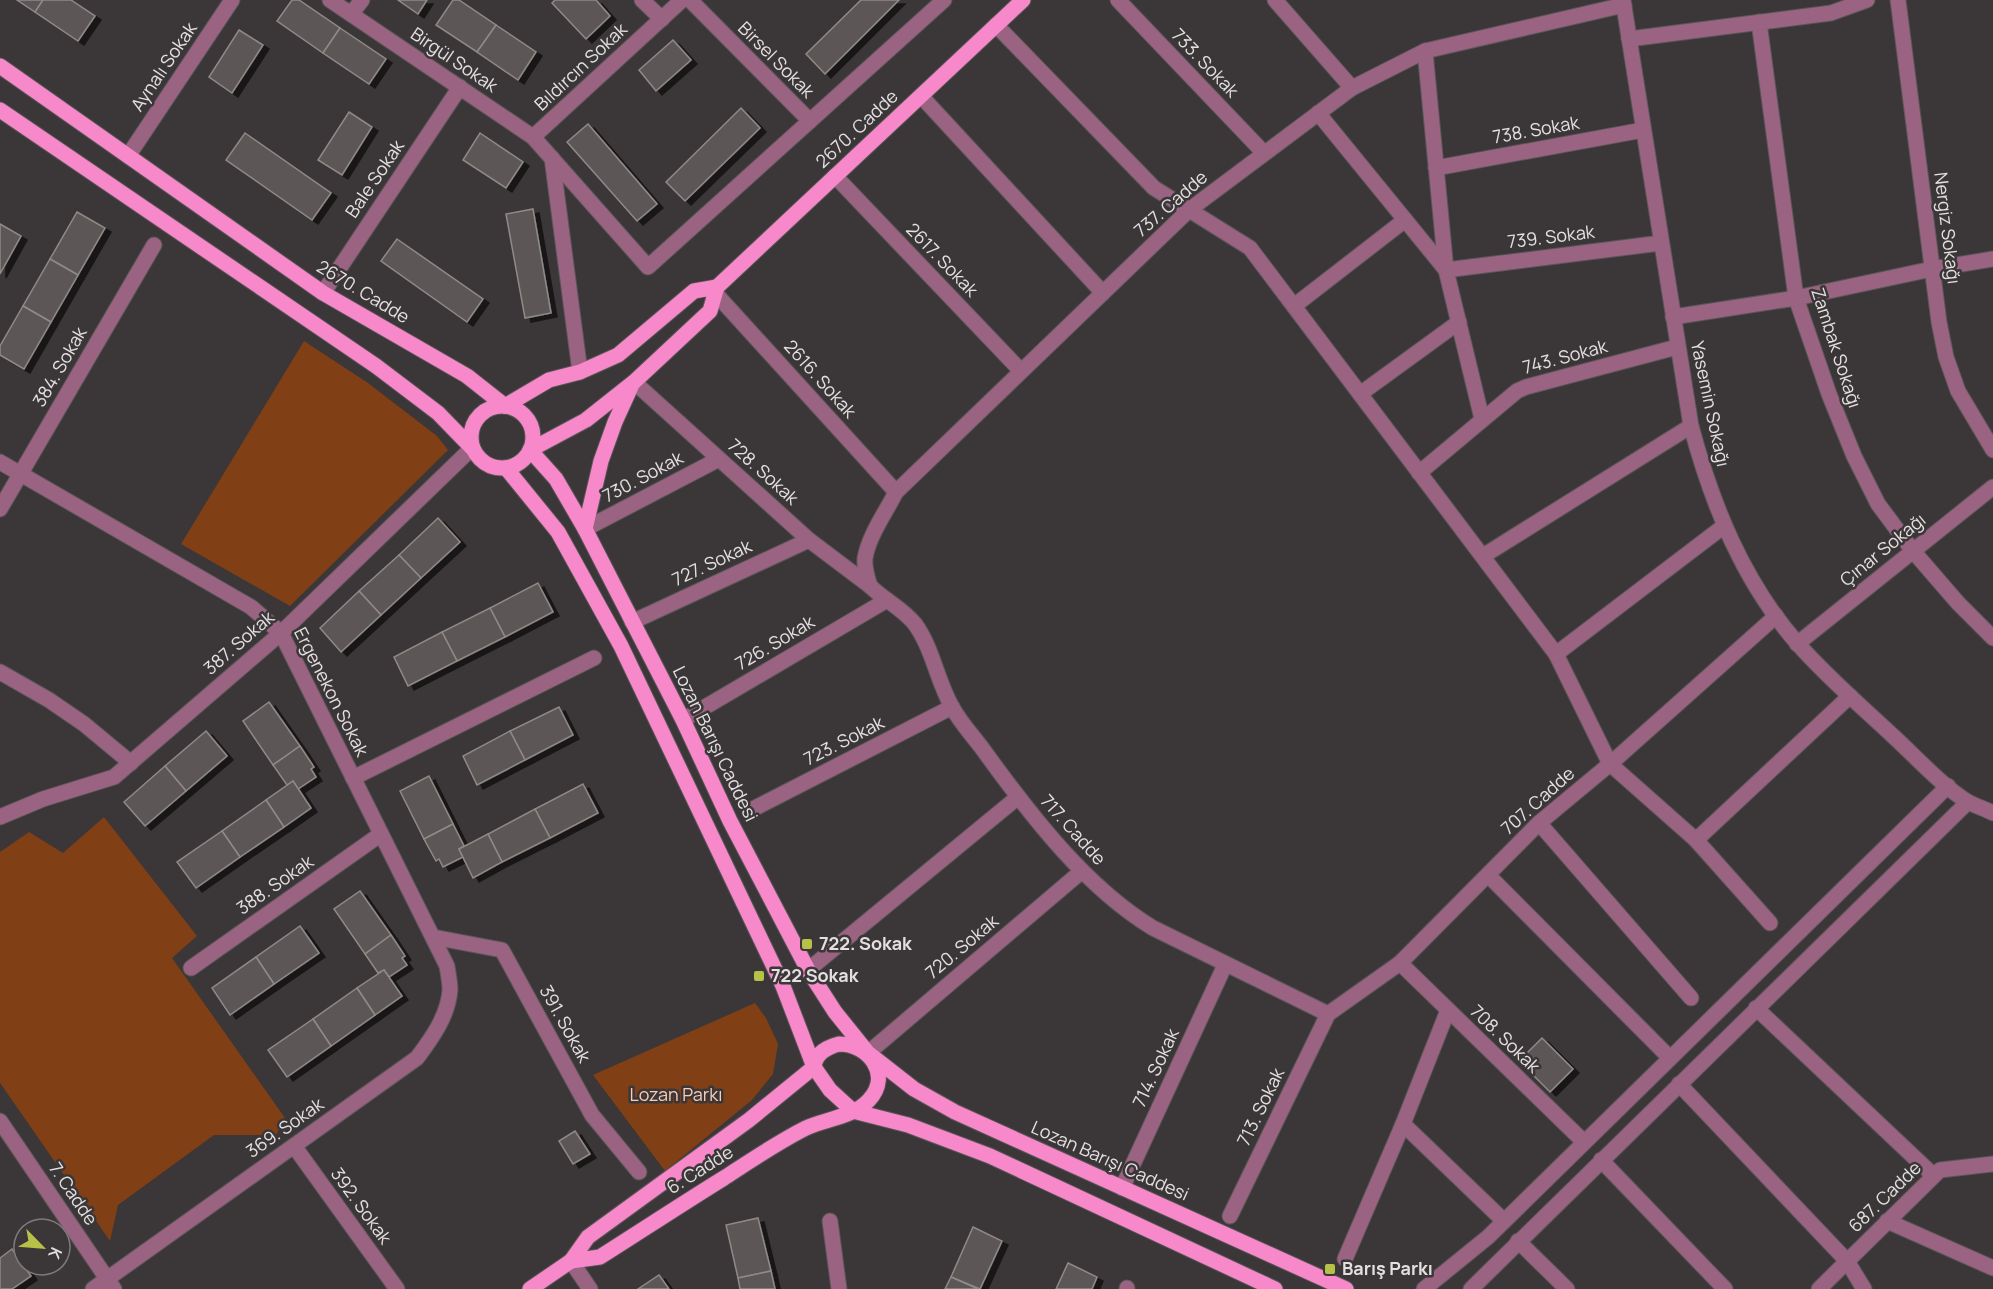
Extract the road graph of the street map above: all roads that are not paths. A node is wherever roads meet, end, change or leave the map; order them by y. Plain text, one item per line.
1 (232, 0) edge
2 (330, 0) edge
3 (362, 0) edge
4 (642, 0) edge
5 (682, 0) edge
6 (690, 0) edge
7 (944, 0) edge
8 (1023, 0) edge
9 (1118, 0) edge
10 (1275, 0) edge
11 (1867, 0) edge
12 (1898, 0) edge
13 (1624, 2) edge
14 (351, 14) junction
15 (662, 19) junction
16 (1759, 22) junction
17 (996, 25) junction
18 (1629, 39) junction
19 (1425, 51) junction
20 (0, 66) edge
21 (459, 87) junction
22 (1352, 88) junction
23 (921, 96) junction
24 (0, 110) edge
25 (1318, 113) junction
26 (810, 121) junction
27 (1643, 130) junction
28 (533, 137) junction
29 (1264, 153) junction
30 (128, 156) junction
31 (552, 158) junction
32 (1436, 168) junction
33 (835, 176) junction
34 (1188, 210) junction
35 (1405, 220) junction
36 (1661, 243) junction
37 (154, 245) dead end
38 (1993, 259) edge
39 (1932, 269) junction
40 (1446, 270) junction
41 (716, 290) junction
42 (1103, 292) junction
43 (323, 293) junction
44 (1796, 298) junction
45 (1294, 306) junction
46 (1673, 317) junction
47 (1459, 322) junction
48 (1677, 347) junction
49 (1021, 371) junction
50 (580, 372) junction
51 (634, 381) junction
52 (1360, 394) junction
53 (505, 406) junction
54 (1482, 419) junction
55 (1691, 426) junction
56 (472, 448) junction
57 (530, 450) junction
58 (1993, 450) edge
59 (719, 459) junction
60 (0, 462) edge
61 (506, 468) junction
62 (1419, 472) junction
63 (20, 474) junction
64 (1993, 487) edge
65 (896, 492) junction
66 (0, 509) edge
67 (1724, 526) junction
68 (585, 529) junction
69 (809, 540) junction
70 (1913, 551) junction
71 (1483, 556) junction
72 (870, 586) junction
73 (886, 600) junction
74 (1776, 616) junction
75 (632, 622) junction
76 (281, 633) junction
77 (1993, 638) edge
78 (1797, 644) junction
79 (1556, 654) junction
80 (594, 658) dead end
81 (0, 672) edge
82 (1850, 696) junction
83 (952, 707) junction
84 (683, 720) junction
85 (131, 763) junction
86 (1610, 764) junction
87 (353, 778) junction
88 (1948, 786) junction
89 (1018, 797) junction
90 (1968, 802) junction
91 (753, 809) dead end
92 (1993, 813) edge
93 (0, 817) edge
94 (1539, 823) junction
95 (381, 834) junction
96 (1696, 840) junction
97 (1082, 871) junction
98 (1488, 875) junction
99 (1770, 923) dead end
100 (433, 937) junction
101 (1400, 963) junction
102 (1225, 965) junction
103 (447, 966) joint
104 (191, 968) dead end
105 (808, 970) junction
106 (1691, 998) dead end
107 (1756, 1008) junction
108 (1448, 1010) junction
109 (1328, 1014) junction
110 (867, 1053) junction
111 (1670, 1058) junction
112 (814, 1066) junction
113 (1679, 1083) junction
114 (853, 1111) junction
115 (0, 1121) edge
116 (1402, 1124) junction
117 (1584, 1142) junction
118 (294, 1146) junction
119 (1601, 1160) junction
120 (1993, 1164) edge
121 (639, 1172) dead end
122 (1934, 1175) junction
123 (1122, 1188) junction
124 (1230, 1216) dead end
125 (830, 1221) dead end
126 (1504, 1221) junction
127 (1887, 1221) junction
128 (1518, 1241) junction
129 (1345, 1259) dead end
130 (570, 1261) junction
131 (1847, 1261) junction
132 (1993, 1268) edge
133 (110, 1284) edge
134 (93, 1289) edge
135 (396, 1289) edge
136 (530, 1289) edge
137 (590, 1289) edge
138 (839, 1289) edge
139 (1275, 1289) edge
140 (1346, 1289) edge
141 (1424, 1289) edge
142 (1471, 1289) edge
143 (1568, 1289) edge
144 (1725, 1289) edge
145 (1819, 1289) edge
146 (1864, 1289) edge

1 - 30 street, Aynalı Sokak
2 - 14 street, Birgül Sokak
3 - 14 street
4 - 15 street
5 - 15 street, Bıldırcın Sokak
6 - 26 street, Birsel Sokak
7 - 26 street
8 - 17 main road, 2670. Cadde
9 - 29 street, 733. Sokak
10 - 22 street
11 - 16 street
12 - 39 street, Nergiz Sokağı
13 - 18 street, Yasemin Sokağı
13 - 19 street, 737. Cadde
14 - 21 street, Birgül Sokak
15 - 28 street, Bıldırcın Sokak
16 - 18 street
16 - 44 street, Zambak Sokağı
17 - 23 main road, 2670. Cadde
17 - 34 street
18 - 27 street, Yasemin Sokağı
19 - 22 street, 737. Cadde
19 - 32 street
20 - 30 main road, 2670. Cadde
21 - 28 street, Birgül Sokak
21 - 43 street, Bale Sokak
22 - 25 street, 737. Cadde
23 - 33 main road, 2670. Cadde
23 - 42 street
24 - 56 main road
25 - 29 street, 737. Cadde
25 - 35 street
26 - 31 street, Birgül Sokak
27 - 32 street, 738. Sokak
27 - 36 street, Yasemin Sokağı
28 - 31 street, Birgül Sokak
29 - 34 street, 737. Cadde
30 - 43 main road, 2670. Cadde
31 - 50 street
32 - 40 street
33 - 41 main road, 2670. Cadde
33 - 49 street, 2617. Sokak
34 - 42 street, 737. Cadde
34 - 45 street
35 - 40 street
35 - 45 street
36 - 40 street, 739. Sokak
36 - 46 street, Yasemin Sokağı
37 - 63 street, 384. Sokak
38 - 39 street
39 - 44 street
39 - 58 street, Nergiz Sokağı
40 - 47 street
41 - 50 main road, 2670. Cadde
41 - 51 main road, 2670. Cadde
41 - 65 street, 2616. Sokak
42 - 49 street, 737. Cadde
43 - 53 main road, 2670. Cadde
44 - 46 street
44 - 70 street, Zambak Sokağı
45 - 52 street
46 - 48 street, Yasemin Sokağı
47 - 52 street
47 - 54 street
48 - 54 street, 743. Sokak
48 - 55 street, Yasemin Sokağı
49 - 65 street, 737. Cadde
50 - 53 main road, 2670. Cadde
51 - 57 main road, 2670. Cadde
51 - 59 street, 728. Sokak
51 - 68 main road
52 - 62 street
53 - 56 main road
53 - 57 main road
54 - 62 street, 743. Sokak
55 - 67 street, Yasemin Sokağı
55 - 71 street
56 - 61 main road
56 - 76 street, 387. Sokak
57 - 61 main road
57 - 68 main road, Lozan Barışı Caddesi
59 - 68 street, 730. Sokak
59 - 69 street, 728. Sokak
60 - 63 street, Ergenekon Sokak
61 - 112 main road
62 - 71 street
63 - 66 street, 384. Sokak
63 - 76 street, Ergenekon Sokak
64 - 70 street, Çınar Sokağı
65 - 72 street, 737. Cadde
67 - 74 street, Yasemin Sokağı
67 - 79 street
68 - 75 main road, Lozan Barışı Caddesi
69 - 72 street, 728. Sokak
69 - 75 street, 727. Sokak
70 - 77 street, Zambak Sokağı
70 - 78 street, Çınar Sokağı
71 - 79 street
72 - 73 street, 717. Cadde
73 - 83 street, 717. Cadde
73 - 84 street, 726. Sokak
74 - 78 street, Yasemin Sokağı
74 - 86 street, 707. Cadde
75 - 84 main road, Lozan Barışı Caddesi
76 - 85 street, 387. Sokak
76 - 87 street, Ergenekon Sokak
78 - 82 street, Yasemin Sokağı
79 - 86 street
80 - 87 street
81 - 85 street
82 - 88 street, Yasemin Sokağı
82 - 96 street
83 - 89 street, 717. Cadde
83 - 91 street, 723. Sokak
84 - 105 main road, Lozan Barışı Caddesi
85 - 93 street, 387. Sokak
86 - 94 street, 707. Cadde
86 - 96 street
87 - 95 street, Ergenekon Sokak
88 - 90 street, Yasemin Sokağı
88 - 111 street
89 - 97 street, 717. Cadde
89 - 105 street
90 - 92 street, Yasemin Sokağı
90 - 107 street
94 - 98 street, 707. Cadde
94 - 106 street
95 - 100 street, Ergenekon Sokak
95 - 104 street, 388. Sokak
96 - 99 street
97 - 102 street, 717. Cadde
97 - 110 street, 720. Sokak
98 - 101 street, 707. Cadde
98 - 111 street
100 - 103 street, Ergenekon Sokak
100 - 121 street, 391. Sokak
101 - 108 street, 708. Sokak
101 - 109 street, 707. Cadde
102 - 109 street, 717. Cadde
102 - 123 street, 714. Sokak
103 - 118 street, 369. Sokak
105 - 110 main road, Lozan Barışı Caddesi
107 - 113 street
107 - 122 street
108 - 116 street
108 - 117 street, 708. Sokak
109 - 124 street, 713. Sokak
110 - 112 main road, Lozan Barışı Caddesi
110 - 114 main road, Lozan Barışı Caddesi
110 - 123 main road, Lozan Barışı Caddesi
111 - 117 street
112 - 114 main road
112 - 130 main road, 6. Cadde
113 - 119 street
113 - 131 street
114 - 130 main road, 6. Cadde
114 - 139 main road
115 - 133 street, 7. Cadde
116 - 126 street
116 - 129 street
117 - 126 street
118 - 133 street, 369. Sokak
118 - 135 street, 392. Sokak
119 - 128 street
119 - 144 street
120 - 122 street, 687. Cadde
122 - 127 street, 687. Cadde
123 - 140 main road, Lozan Barışı Caddesi
125 - 138 street
126 - 141 street
127 - 131 street, 687. Cadde
127 - 132 street
128 - 142 street
128 - 143 street
130 - 136 main road, 6. Cadde
130 - 137 street
131 - 145 street, 687. Cadde
131 - 146 street
133 - 134 street, 369. Sokak

